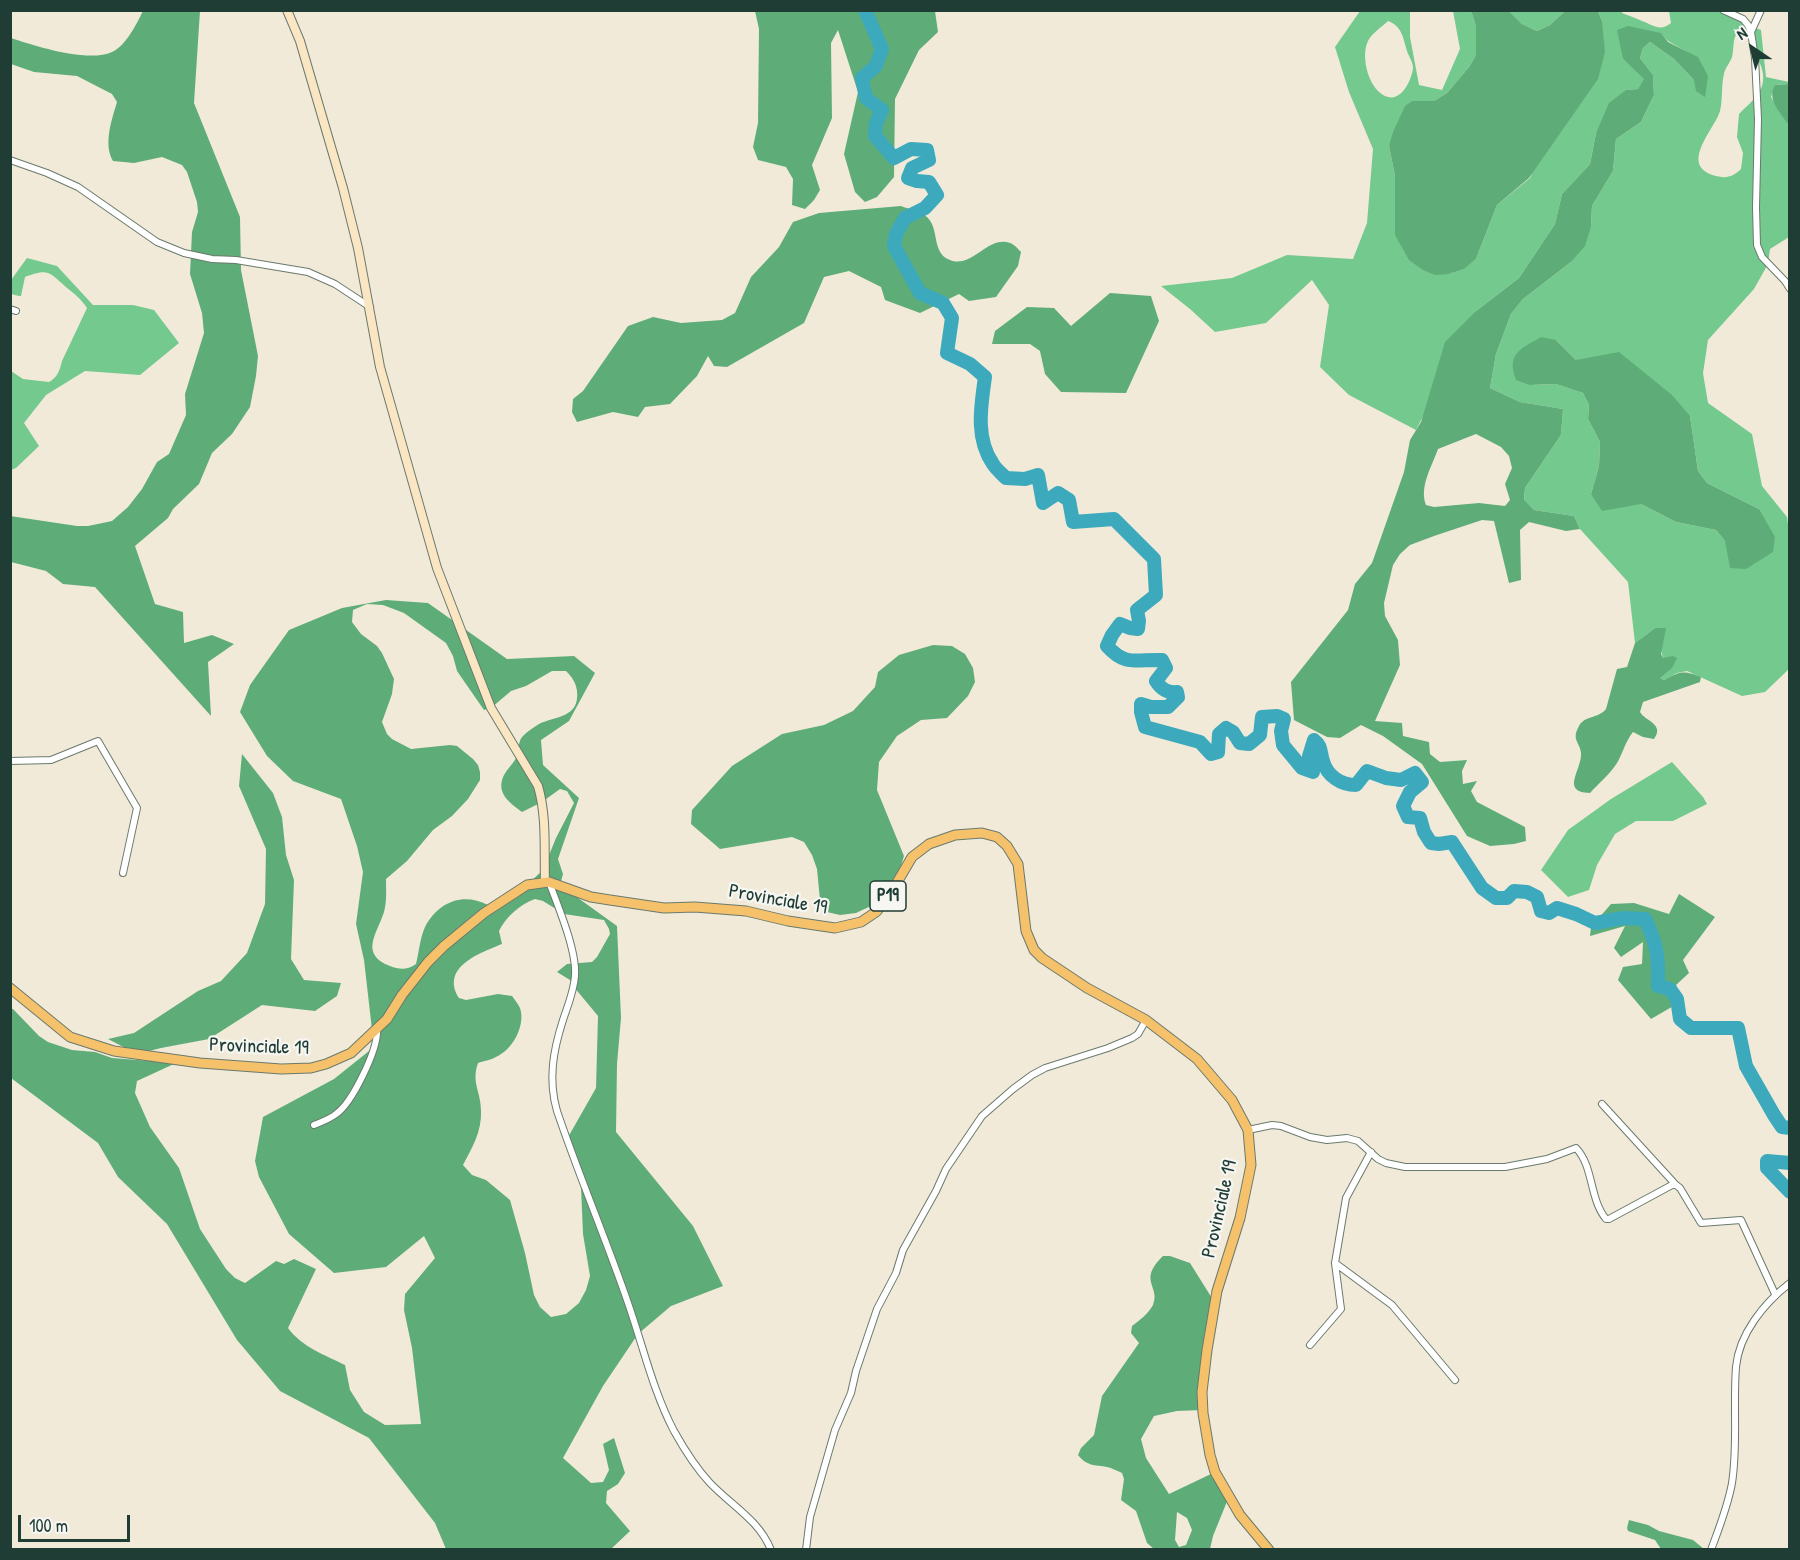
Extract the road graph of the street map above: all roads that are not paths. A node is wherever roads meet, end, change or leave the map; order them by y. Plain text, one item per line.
1 (287, 10) edge
2 (1761, 10) edge
3 (1728, 11) edge
4 (1751, 32) junction
5 (10, 160) edge
6 (1789, 288) edge
7 (370, 307) junction
8 (10, 761) edge
9 (123, 873) dead end
10 (547, 882) junction
11 (10, 988) edge
12 (1146, 1020) junction
13 (376, 1030) junction
14 (1602, 1104) dead end
15 (314, 1125) dead end
16 (1248, 1130) junction
17 (1371, 1152) junction
18 (1676, 1185) junction
19 (1335, 1263) junction
20 (1790, 1284) edge
21 (1775, 1294) junction
22 (1310, 1345) dead end
23 (1455, 1380) dead end
24 (771, 1550) edge
25 (806, 1550) edge
26 (1269, 1550) edge
27 (1712, 1550) edge

1 - 7 street
2 - 4 street
3 - 4 street
4 - 6 street
5 - 7 street
7 - 10 street
8 - 9 street
10 - 12 main road, Provinciale 19 / P19
10 - 13 main road, Provinciale 19
10 - 24 street
11 - 13 main road, Provinciale 19
12 - 16 main road, Provinciale 19 / P19
12 - 25 street
13 - 15 street
14 - 18 street
16 - 17 street
16 - 26 main road, Provinciale 19 / P19
17 - 18 street
17 - 19 street
18 - 21 street
19 - 22 street
19 - 23 street
20 - 21 street
21 - 27 street

